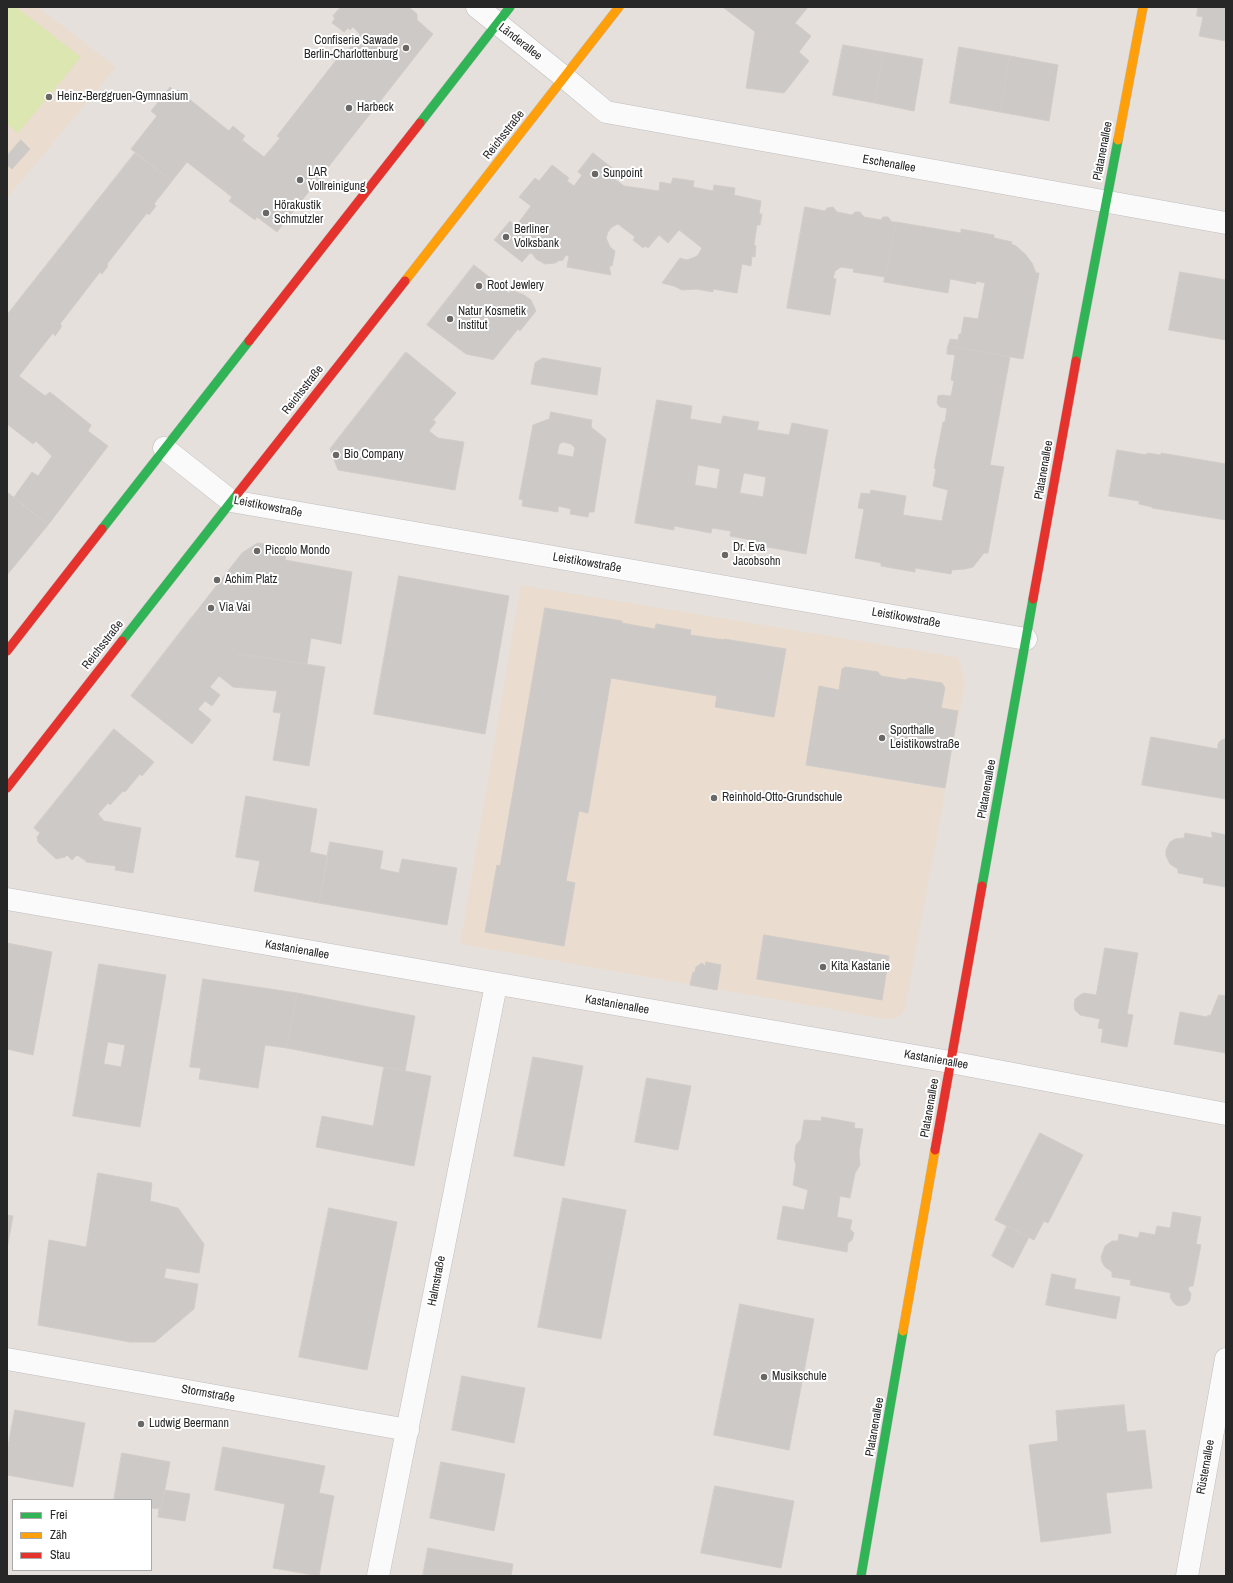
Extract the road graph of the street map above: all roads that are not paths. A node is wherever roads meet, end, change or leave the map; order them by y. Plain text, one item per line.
1 (477, 7) edge
2 (618, 7) edge
3 (1142, 7) edge
4 (503, 15) edge
5 (564, 77) junction
6 (1106, 203) junction
7 (1226, 224) edge
8 (164, 448) junction
9 (231, 501) junction
10 (1026, 639) junction
11 (7, 651) edge
12 (7, 788) edge
13 (7, 900) edge
14 (496, 985) junction
15 (950, 1062) junction
16 (1226, 1114) edge
17 (1226, 1358) edge
18 (7, 1359) edge
19 (408, 1430) junction
20 (378, 1576) edge
21 (861, 1576) edge
22 (1186, 1576) edge

1 - 4 street, Länderallee
2 - 5 main road, Reichsstraße
3 - 6 main road, Platanenallee
4 - 5 street, Länderallee
4 - 8 main road
5 - 6 street, Eschenallee
5 - 9 main road, Reichsstraße
6 - 7 street, Eschenallee
6 - 10 main road, Platanenallee
8 - 9 street, Leistikowstraße
8 - 11 main road
9 - 10 street, Leistikowstraße
9 - 12 main road, Reichsstraße
10 - 15 main road, Platanenallee
13 - 14 street, Kastanienallee
14 - 15 street, Kastanienallee
14 - 19 street, Halmstraße
15 - 16 street, Kastanienallee
15 - 21 main road, Platanenallee
17 - 22 street, Rüsternallee
18 - 19 street, Stormstraße
19 - 20 street, Halmstraße

